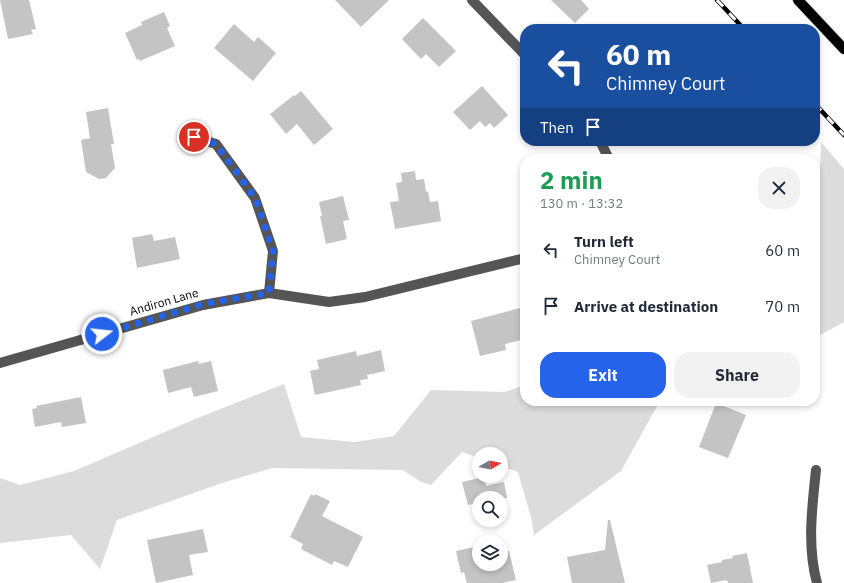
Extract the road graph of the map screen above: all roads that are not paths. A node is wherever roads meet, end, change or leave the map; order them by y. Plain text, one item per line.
1 (472, 0) edge
2 (798, 0) edge
3 (844, 49) edge
4 (520, 50) edge
5 (183, 134) dead end
6 (520, 259) edge
7 (269, 293) junction
8 (0, 363) edge
9 (816, 470) dead end
10 (817, 583) edge

1 - 4 street
2 - 3 main road
5 - 7 street
6 - 7 street, Andiron Lane
7 - 8 street, Andiron Lane
9 - 10 street

